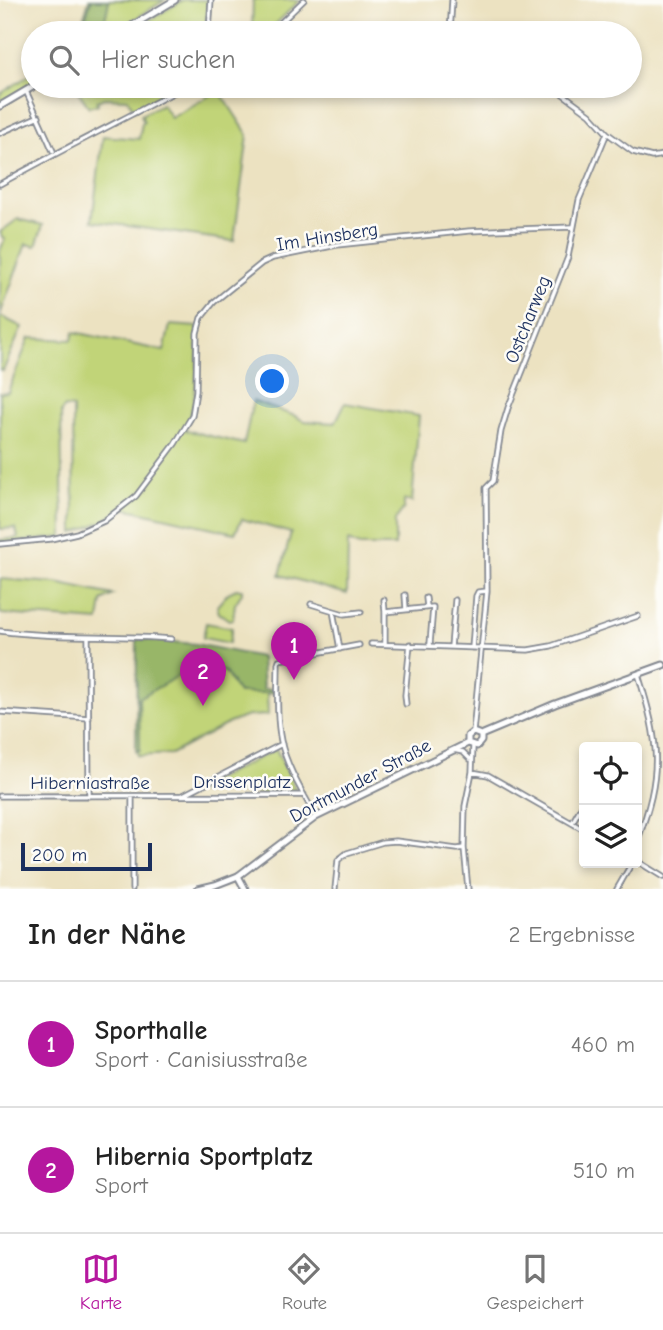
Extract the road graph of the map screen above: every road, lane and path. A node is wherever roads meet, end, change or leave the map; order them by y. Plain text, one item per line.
1 (175, 0) edge
2 (211, 0) edge
3 (304, 0) edge
4 (452, 0) edge
5 (140, 21) edge
6 (210, 21) edge
7 (282, 21) edge
8 (451, 21) edge
9 (21, 93) edge
10 (30, 98) edge
11 (163, 98) edge
12 (568, 98) edge
13 (0, 106) edge
14 (39, 116) junction
15 (0, 133) edge
16 (607, 133) junction
17 (52, 151) dead end
18 (663, 155) edge
19 (0, 184) edge
20 (572, 227) junction
21 (0, 544) edge
22 (487, 591) junction
23 (405, 595) dead end
24 (426, 598) dead end
25 (384, 600) dead end
26 (456, 600) dead end
27 (311, 604) dead end
28 (427, 607) junction
29 (406, 609) junction
30 (334, 611) junction
31 (361, 612) dead end
32 (385, 612) junction
33 (638, 616) dead end
34 (0, 631) edge
35 (88, 637) junction
36 (171, 639) dead end
37 (385, 643) junction
38 (371, 644) dead end
39 (410, 644) junction
40 (359, 645) dead end
41 (430, 645) junction
42 (451, 647) junction
43 (471, 648) junction
44 (340, 649) junction
45 (483, 649) junction
46 (663, 665) edge
47 (637, 673) junction
48 (406, 704) dead end
49 (0, 712) edge
50 (89, 719) junction
51 (473, 732) junction
52 (481, 736) junction
53 (282, 744) junction
54 (471, 744) junction
55 (452, 750) junction
56 (472, 761) junction
57 (472, 772) junction
58 (659, 790) dead end
59 (304, 795) junction
60 (0, 796) edge
61 (89, 796) junction
62 (132, 796) junction
63 (181, 796) junction
64 (657, 799) dead end
65 (581, 805) edge
66 (316, 817) junction
67 (572, 823) junction
68 (579, 827) edge
69 (642, 831) edge
70 (464, 848) junction
71 (642, 864) edge
72 (629, 868) edge
73 (238, 876) junction
74 (663, 877) edge
75 (132, 889) edge
76 (198, 889) edge
77 (245, 889) edge
78 (335, 889) edge
79 (468, 889) edge
80 (617, 889) edge

1 - 5 main road
2 - 6 street
3 - 7 street
4 - 8 street
9 - 13 main road
10 - 14 street
11 - 19 street
12 - 16 street
14 - 15 street
14 - 17 street
16 - 18 street
16 - 20 street, Ostcharweg
20 - 21 street, Im Hinsberg
20 - 22 street, Ostcharweg
22 - 43 street, Ostcharweg
22 - 45 street, Ostcharweg
23 - 29 street
24 - 28 street
25 - 32 street
26 - 42 street
27 - 30 street
28 - 29 street
28 - 41 street
29 - 32 street
30 - 31 street
30 - 44 street
32 - 37 street
33 - 45 street
34 - 35 street
35 - 36 street
35 - 50 street
37 - 38 street
37 - 39 street
39 - 41 street
39 - 48 street
40 - 44 street
41 - 42 street
42 - 43 street
43 - 45 street
44 - 53 street
45 - 51 street, Ostcharweg
46 - 47 main road, Dortmunder Straße
47 - 52 main road, Dortmunder Straße
47 - 58 street
49 - 50 street
50 - 61 street
51 - 52 main road
51 - 54 main road
52 - 54 main road, Dortmunder Straße
53 - 59 street, Drissenplatz
53 - 63 street, Drissenplatz
54 - 55 main road, Dortmunder Straße
54 - 56 street
55 - 56 street
55 - 66 main road, Dortmunder Straße
56 - 57 street
57 - 67 street
57 - 70 street
59 - 63 street, Drissenplatz
59 - 66 street, Drissenplatz
60 - 61 street, Hiberniastraße
61 - 62 street, Hiberniastraße
62 - 63 street, Hiberniastraße
62 - 75 street
64 - 69 street
65 - 67 street
66 - 73 main road, Dortmunder Straße
67 - 68 street
70 - 78 street
70 - 79 street
71 - 74 street
72 - 80 street
73 - 76 main road, Dortmunder Straße
73 - 77 main road

